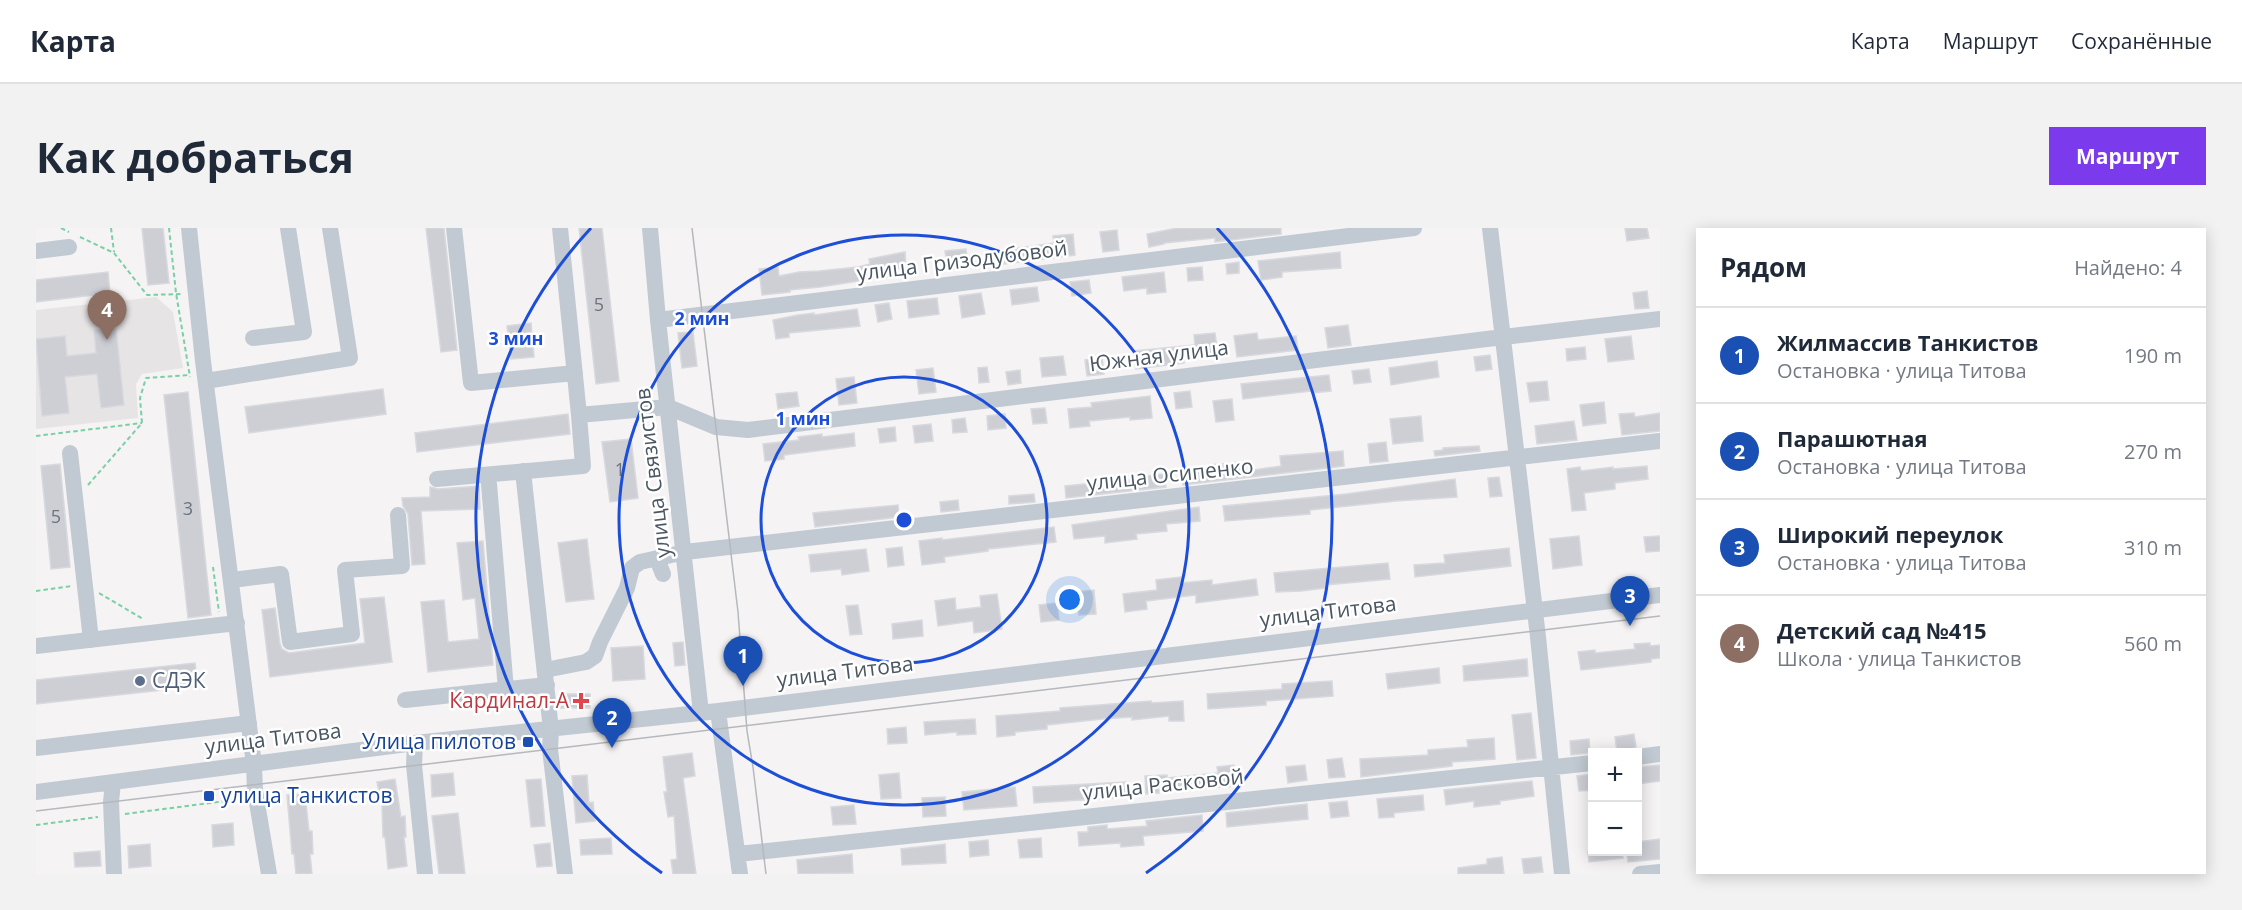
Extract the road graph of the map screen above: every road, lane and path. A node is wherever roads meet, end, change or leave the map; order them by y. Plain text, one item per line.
1 (61, 228) edge
2 (111, 228) edge
3 (169, 228) edge
4 (189, 228) edge
5 (288, 228) edge
6 (330, 228) edge
7 (454, 228) edge
8 (560, 228) edge
9 (650, 228) edge
10 (1414, 228) edge
11 (1490, 228) edge
12 (69, 247) dead end
13 (36, 251) edge
14 (114, 254) junction
15 (176, 293) junction
16 (197, 294) junction
17 (1660, 319) edge
18 (658, 320) junction
19 (1503, 337) junction
20 (253, 338) dead end
21 (574, 373) junction
22 (195, 378) junction
23 (668, 407) junction
24 (579, 415) junction
25 (142, 423) junction
26 (36, 436) edge
27 (1660, 441) edge
28 (70, 453) dead end
29 (1516, 459) junction
30 (523, 471) junction
31 (437, 479) dead end
32 (489, 484) dead end
33 (75, 500) junction
34 (398, 514) dead end
35 (685, 552) junction
36 (232, 580) junction
37 (85, 585) junction
38 (36, 591) edge
39 (1660, 595) edge
40 (1533, 609) junction
41 (144, 620) dead end
42 (237, 623) junction
43 (91, 639) junction
44 (36, 646) edge
45 (546, 678) junction
46 (506, 690) junction
47 (405, 700) dead end
48 (709, 712) junction
49 (249, 723) junction
50 (551, 730) junction
51 (415, 743) junction
52 (36, 748) edge
53 (1660, 754) edge
54 (1642, 756) edge
55 (254, 765) junction
56 (1588, 765) edge
57 (1552, 769) junction
58 (112, 782) junction
59 (36, 792) edge
60 (256, 797) junction
61 (111, 816) junction
62 (36, 825) edge
63 (738, 854) junction
64 (1660, 872) edge
65 (114, 874) edge
66 (269, 874) edge
67 (425, 874) edge
68 (565, 874) edge
69 (740, 874) edge
70 (1562, 874) edge
71 (1640, 874) edge

1 - 14 path
2 - 14 path
3 - 15 path
4 - 16 street
5 - 20 street
6 - 22 street
7 - 21 street
8 - 21 street
9 - 18 street, улица Связистов
10 - 18 street, улица Гризодубовой
11 - 19 street
12 - 13 street
14 - 15 path
15 - 16 path
15 - 22 path
16 - 22 street
17 - 19 street, Южная улица
18 - 23 street, улица Связистов
19 - 23 street, Южная улица
19 - 29 street
21 - 24 street
22 - 25 path
22 - 36 street
23 - 24 street
23 - 35 street, улица Связистов
24 - 30 street
25 - 26 path
25 - 33 path
27 - 29 street, улица Осипенко
28 - 33 street
29 - 35 street, улица Осипенко
29 - 40 street
30 - 31 street
30 - 45 street
32 - 46 street
33 - 37 street
34 - 36 street
35 - 45 street, улица Осипенко
35 - 48 street, улица Связистов
36 - 42 street
37 - 38 path
37 - 41 path
37 - 43 street
39 - 40 street, улица Титова
40 - 48 street, улица Титова
40 - 57 street
42 - 43 street
42 - 49 street
43 - 44 street
45 - 46 street
45 - 50 street
46 - 47 street
48 - 50 street, улица Титова
48 - 63 street, улица Связистов
49 - 52 street
49 - 55 street
50 - 51 street, улица Титова
50 - 68 street
51 - 55 street, улица Титова
51 - 67 street
53 - 54 street
55 - 58 street, улица Титова
55 - 60 street
56 - 57 street, улица Расковой
57 - 63 street, улица Расковой
57 - 70 street
58 - 59 street, улица Титова
58 - 61 street
60 - 61 path
60 - 66 street
61 - 62 path
61 - 65 street
63 - 69 street, улица Связистов
64 - 71 street

